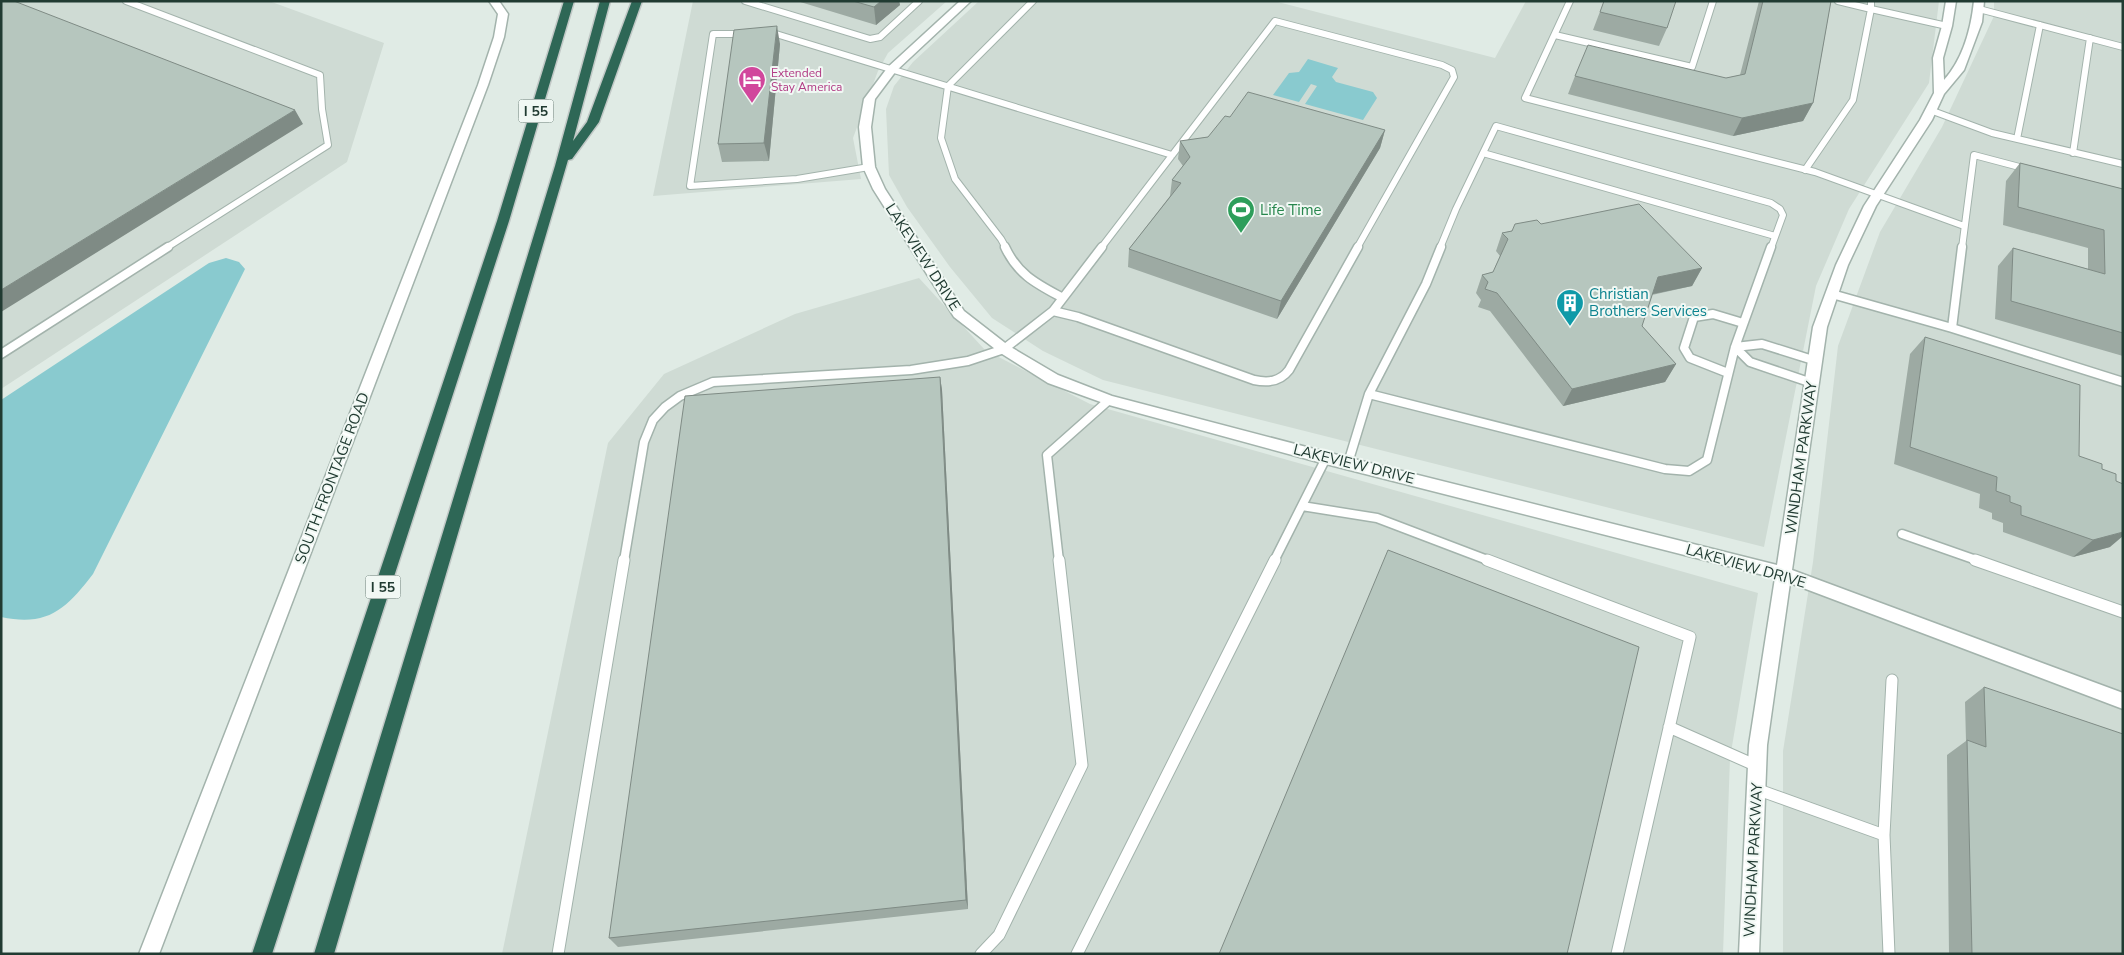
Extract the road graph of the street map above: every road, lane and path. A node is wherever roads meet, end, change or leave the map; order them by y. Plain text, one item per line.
1 (126, 1) edge
2 (494, 1) edge
3 (562, 1) edge
4 (569, 1) edge
5 (605, 1) edge
6 (637, 1) edge
7 (745, 1) edge
8 (919, 1) edge
9 (1033, 1) edge
10 (1570, 1) edge
11 (1712, 1) edge
12 (1838, 1) edge
13 (1951, 1) edge
14 (964, 2) edge
15 (1871, 5) edge
16 (1979, 5) edge
17 (1947, 26) junction
18 (2040, 26) junction
19 (749, 34) edge
20 (758, 34) edge
21 (1555, 35) junction
22 (2090, 38) junction
23 (2123, 47) edge
24 (892, 69) junction
25 (948, 86) junction
26 (1939, 93) junction
27 (1930, 110) junction
28 (2017, 139) junction
29 (1483, 153) junction
30 (2073, 153) junction
31 (1172, 155) junction
32 (2123, 164) edge
33 (561, 166) junction
34 (869, 167) junction
35 (1805, 170) junction
36 (2039, 172) edge
37 (1877, 195) junction
38 (503, 221) junction
39 (1964, 226) junction
40 (1775, 236) junction
41 (1832, 294) junction
42 (1063, 298) junction
43 (1053, 311) junction
44 (1744, 323) junction
45 (1952, 328) junction
46 (1735, 347) junction
47 (1004, 349) junction
48 (1, 354) edge
49 (1816, 361) junction
50 (1728, 373) junction
51 (2123, 382) edge
52 (1812, 383) junction
53 (1369, 394) junction
54 (1109, 400) junction
55 (1326, 458) junction
56 (1348, 463) junction
57 (1302, 506) junction
58 (1902, 534) dead end
59 (1785, 574) junction
60 (2123, 612) edge
61 (1892, 680) dead end
62 (2123, 701) edge
63 (1670, 727) junction
64 (1757, 766) junction
65 (1756, 789) junction
66 (1884, 836) junction
67 (149, 954) edge
68 (262, 954) edge
69 (324, 954) edge
70 (558, 954) edge
71 (981, 954) edge
72 (1077, 954) edge
73 (1617, 954) edge
74 (1749, 954) edge
75 (1889, 954) edge

1 - 48 lane
2 - 67 street, SOUTH FRONTAGE ROAD
3 - 38 highway
4 - 38 highway, I 55
5 - 33 highway, I 55
6 - 33 highway
7 - 8 lane
9 - 25 lane
10 - 21 lane
11 - 21 lane
12 - 15 lane
13 - 17 street
14 - 24 street, LAKEVIEW DRIVE
15 - 17 lane
15 - 35 lane
16 - 18 lane
16 - 26 street, WINDHAM PARKWAY
17 - 26 street
18 - 22 lane
18 - 28 lane
19 - 34 lane
20 - 24 lane
21 - 35 lane
22 - 23 lane
22 - 30 lane
24 - 25 lane
24 - 34 street, LAKEVIEW DRIVE
25 - 31 lane
25 - 42 lane
26 - 27 street, WINDHAM PARKWAY
27 - 28 lane
27 - 37 street, WINDHAM PARKWAY
28 - 30 lane
29 - 40 lane
29 - 40 lane
29 - 53 lane
30 - 32 lane
31 - 42 lane
31 - 43 lane
33 - 69 highway, I 55
34 - 47 street, LAKEVIEW DRIVE
35 - 37 lane
36 - 39 lane
37 - 39 lane
37 - 41 street, WINDHAM PARKWAY
38 - 68 highway, I 55
39 - 45 lane
40 - 44 lane
41 - 45 lane
41 - 49 street, WINDHAM PARKWAY
42 - 43 lane
43 - 47 lane
44 - 46 lane
44 - 50 lane
45 - 51 lane
46 - 49 lane
46 - 50 lane
46 - 52 lane
47 - 54 street, LAKEVIEW DRIVE
47 - 70 lane
49 - 52 street, WINDHAM PARKWAY
50 - 53 lane
52 - 59 street, WINDHAM PARKWAY
53 - 56 lane
54 - 55 street, LAKEVIEW DRIVE
54 - 71 lane
55 - 56 street, LAKEVIEW DRIVE
55 - 57 lane
56 - 59 street, LAKEVIEW DRIVE
57 - 63 lane
57 - 72 lane
58 - 60 lane
59 - 62 street, LAKEVIEW DRIVE
59 - 64 street, WINDHAM PARKWAY
61 - 66 lane
63 - 64 lane
63 - 73 lane
64 - 65 street, WINDHAM PARKWAY
65 - 66 lane
65 - 74 street, WINDHAM PARKWAY
66 - 75 lane

